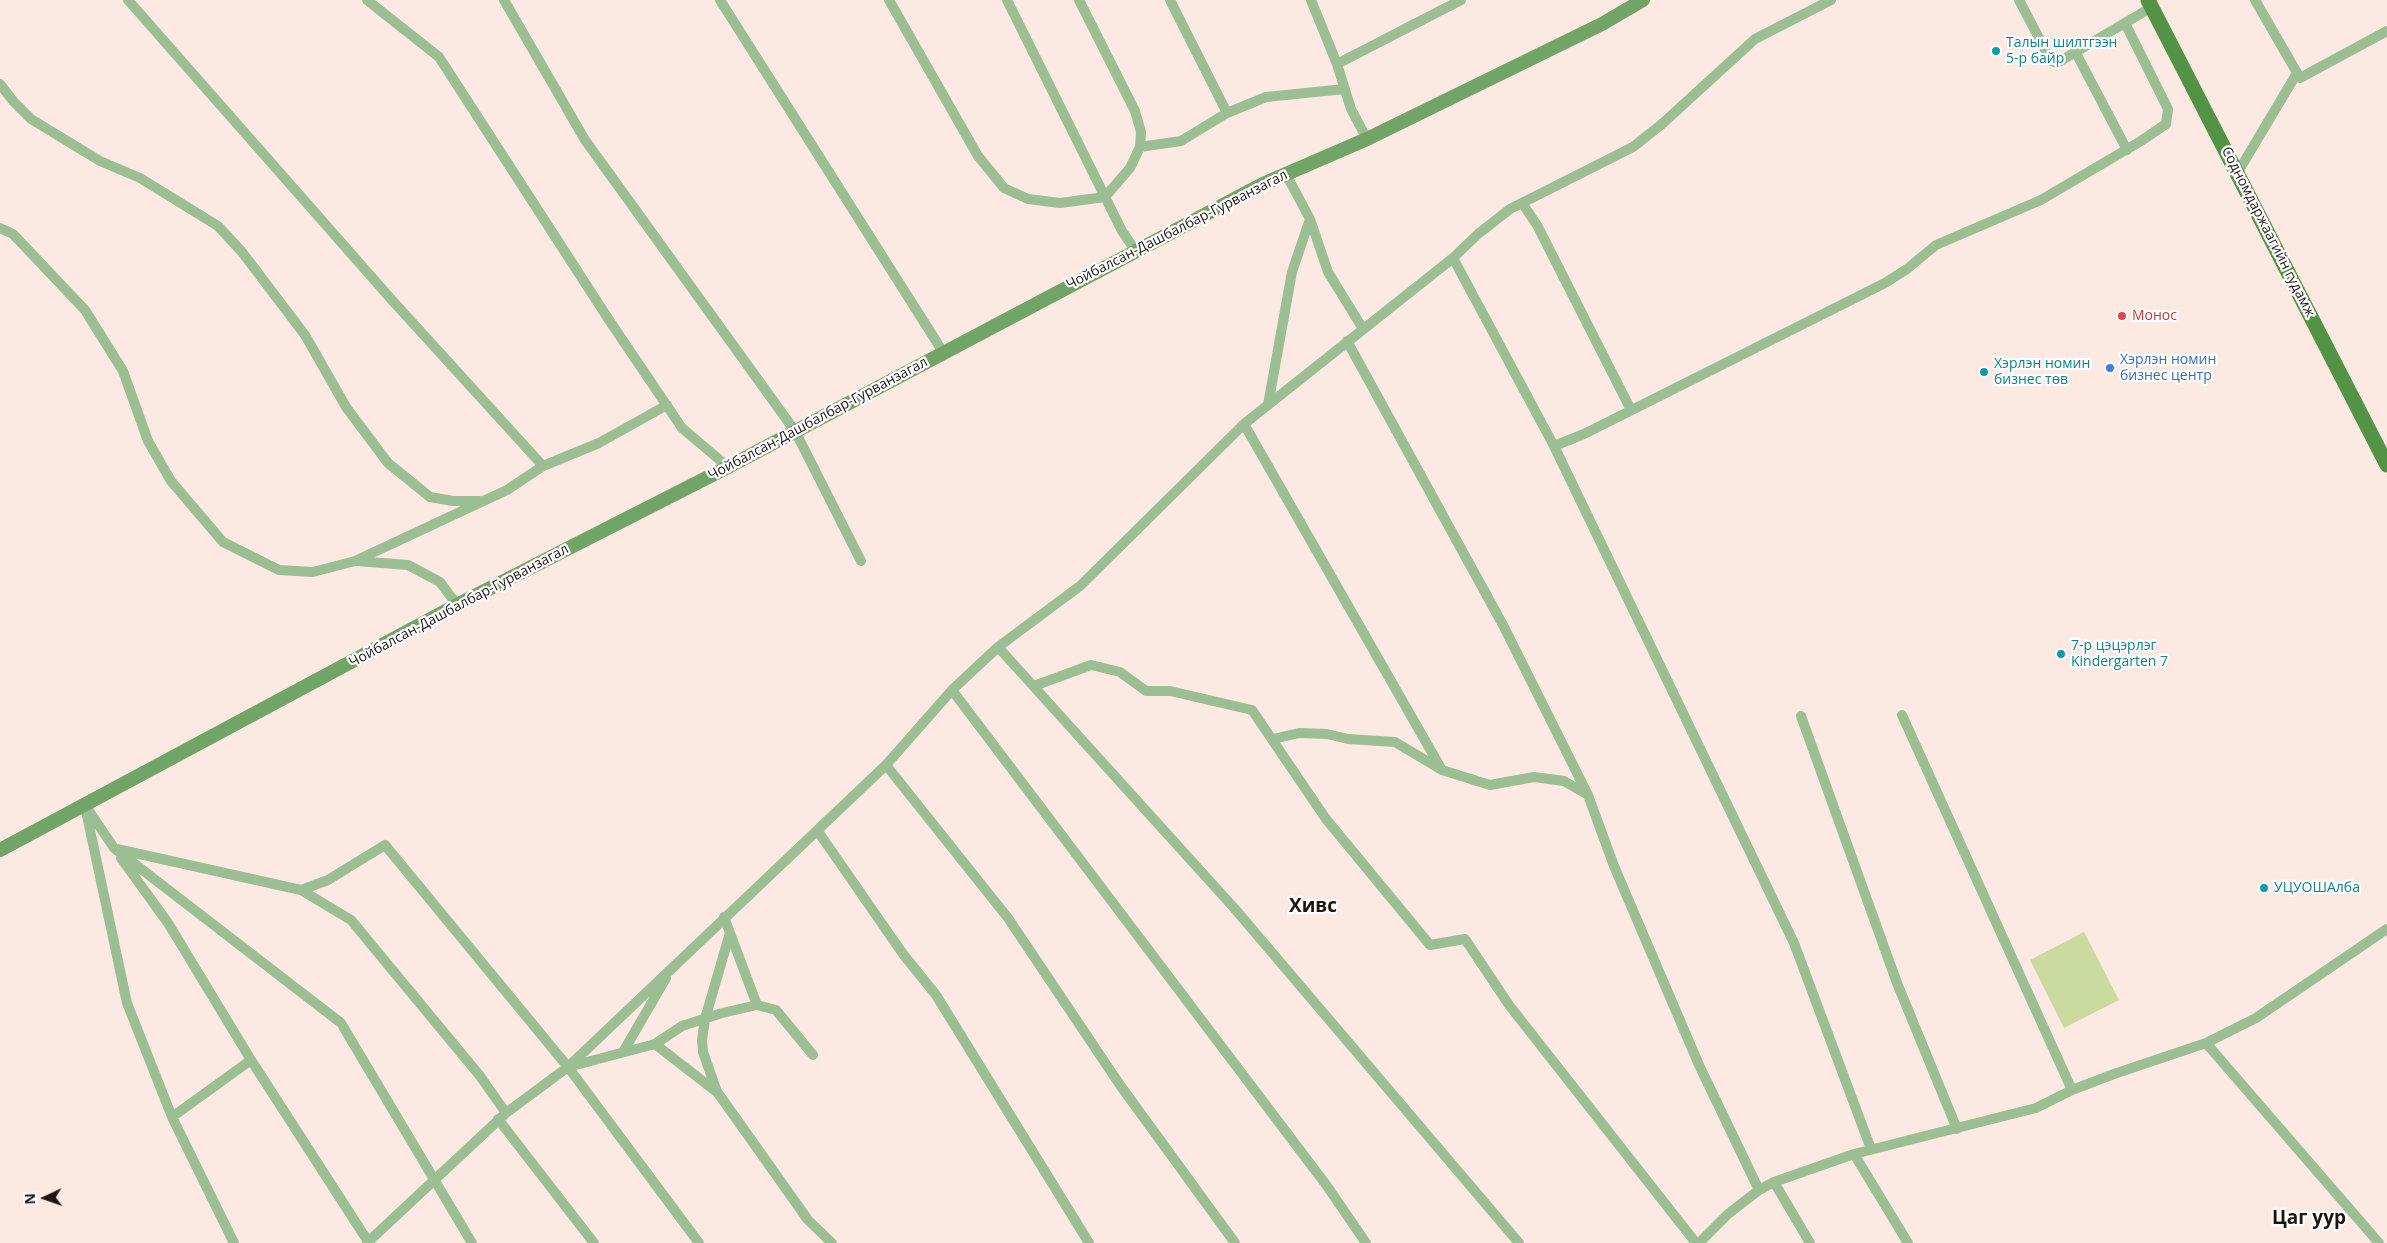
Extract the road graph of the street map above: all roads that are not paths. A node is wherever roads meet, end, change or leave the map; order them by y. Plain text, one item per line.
1 (128, 0) edge
2 (367, 0) edge
3 (504, 0) edge
4 (720, 0) edge
5 (889, 0) edge
6 (1007, 0) edge
7 (1079, 0) edge
8 (1170, 0) edge
9 (1311, 0) edge
10 (1462, 0) edge
11 (1643, 0) edge
12 (1831, 0) edge
13 (2019, 0) edge
14 (2255, 0) edge
15 (2150, 3) edge
16 (2125, 23) junction
17 (2387, 31) edge
18 (2076, 52) junction
19 (1337, 64) junction
20 (2297, 74) junction
21 (0, 84) edge
22 (1344, 89) junction
23 (1226, 113) junction
24 (1367, 139) junction
25 (1140, 147) junction
26 (2127, 150) junction
27 (2238, 172) junction
28 (1286, 174) junction
29 (1105, 197) junction
30 (1522, 203) junction
31 (1310, 219) junction
32 (0, 228) edge
33 (1135, 250) junction
34 (1453, 258) junction
35 (1362, 329) junction
36 (1347, 341) junction
37 (943, 352) junction
38 (666, 405) junction
39 (1268, 405) junction
40 (1631, 410) junction
41 (1244, 424) junction
42 (795, 431) junction
43 (1554, 446) junction
44 (2387, 464) edge
45 (543, 466) junction
46 (728, 467) junction
47 (484, 501) junction
48 (356, 561) junction
49 (862, 561) dead end
50 (457, 605) junction
51 (998, 647) junction
52 (1034, 686) junction
53 (952, 690) junction
54 (1902, 715) dead end
55 (1801, 716) dead end
56 (1273, 740) junction
57 (886, 765) junction
58 (1442, 770) junction
59 (1588, 795) junction
60 (85, 805) junction
61 (816, 830) junction
62 (114, 848) junction
63 (0, 850) edge
64 (302, 890) junction
65 (724, 917) junction
66 (2387, 929) edge
67 (730, 933) junction
68 (671, 969) junction
69 (757, 1005) junction
70 (705, 1018) junction
71 (2206, 1043) junction
72 (655, 1044) junction
73 (623, 1052) junction
74 (813, 1055) dead end
75 (251, 1060) junction
76 (568, 1067) junction
77 (2072, 1090) junction
78 (718, 1093) junction
79 (502, 1116) junction
80 (172, 1117) junction
81 (1957, 1129) junction
82 (1871, 1149) junction
83 (1854, 1154) junction
84 (434, 1180) junction
85 (1774, 1182) junction
86 (1759, 1190) junction
87 (368, 1242) edge
88 (234, 1243) edge
89 (472, 1243) edge
90 (594, 1243) edge
91 (698, 1243) edge
92 (832, 1243) edge
93 (1089, 1243) edge
94 (1235, 1243) edge
95 (1366, 1243) edge
96 (1519, 1243) edge
97 (1698, 1243) edge
98 (1810, 1243) edge
99 (1908, 1243) edge
100 (2379, 1243) edge

1 - 45 street
2 - 38 street
3 - 42 street
4 - 37 street
5 - 29 street
6 - 29 street
7 - 25 street
8 - 23 street
9 - 19 street
10 - 19 street
11 - 24 street, Чойбалсан-Дашбалбар-Гурванзагал
12 - 30 street
13 - 18 street
14 - 20 street
15 - 16 street
15 - 27 main road, Содномдаржаагийн гудамж
16 - 18 street
16 - 26 street
17 - 20 street
18 - 26 street
19 - 22 street
20 - 27 street
21 - 47 street
22 - 23 street
22 - 24 street
23 - 25 street
24 - 28 street, Чойбалсан-Дашбалбар-Гурванзагал
25 - 29 street
26 - 40 street
27 - 44 main road, Содномдаржаагийн гудамж
28 - 31 street
28 - 33 street, Чойбалсан-Дашбалбар-Гурванзагал
29 - 33 street
30 - 34 street
30 - 40 street
31 - 35 street
31 - 39 street
32 - 48 street
33 - 37 street, Чойбалсан-Дашбалбар-Гурванзагал
34 - 35 street
34 - 43 street
35 - 36 street
36 - 39 street
36 - 59 street
37 - 42 street, Чойбалсан-Дашбалбар-Гурванзагал
38 - 45 street
38 - 46 street
39 - 41 street
40 - 43 street
41 - 51 street
41 - 58 street
42 - 46 street, Чойбалсан-Дашбалбар-Гурванзагал
42 - 49 street
43 - 82 street
45 - 47 street
46 - 50 street, Чойбалсан-Дашбалбар-Гурванзагал
47 - 48 street
48 - 50 street
50 - 60 street, Чойбалсан-Дашбалбар-Гурванзагал
51 - 52 street
51 - 53 street
52 - 56 street
52 - 96 street
53 - 57 street
53 - 95 street
54 - 77 street
55 - 81 street
56 - 58 street
56 - 97 street
57 - 61 street
57 - 94 street
58 - 59 street
59 - 86 street
60 - 62 street
60 - 63 street, Чойбалсан-Дашбалбар-Гурванзагал
60 - 80 street
61 - 65 street
61 - 93 street
62 - 64 street
62 - 75 street
62 - 84 street
64 - 76 street
64 - 79 street
65 - 67 street
65 - 68 street
66 - 71 street
67 - 69 street
67 - 70 street
68 - 73 street
68 - 76 street
69 - 70 street
69 - 74 street
70 - 72 street
70 - 78 street
71 - 77 street
71 - 100 street
72 - 73 street
72 - 78 street
73 - 76 street
75 - 80 street
75 - 87 street
76 - 79 street
76 - 91 street
77 - 81 street
78 - 92 street
79 - 84 street
79 - 90 street
80 - 88 street
81 - 82 street
82 - 83 street
83 - 85 street
83 - 99 street
84 - 87 street
84 - 89 street
85 - 86 street
85 - 98 street
86 - 97 street

